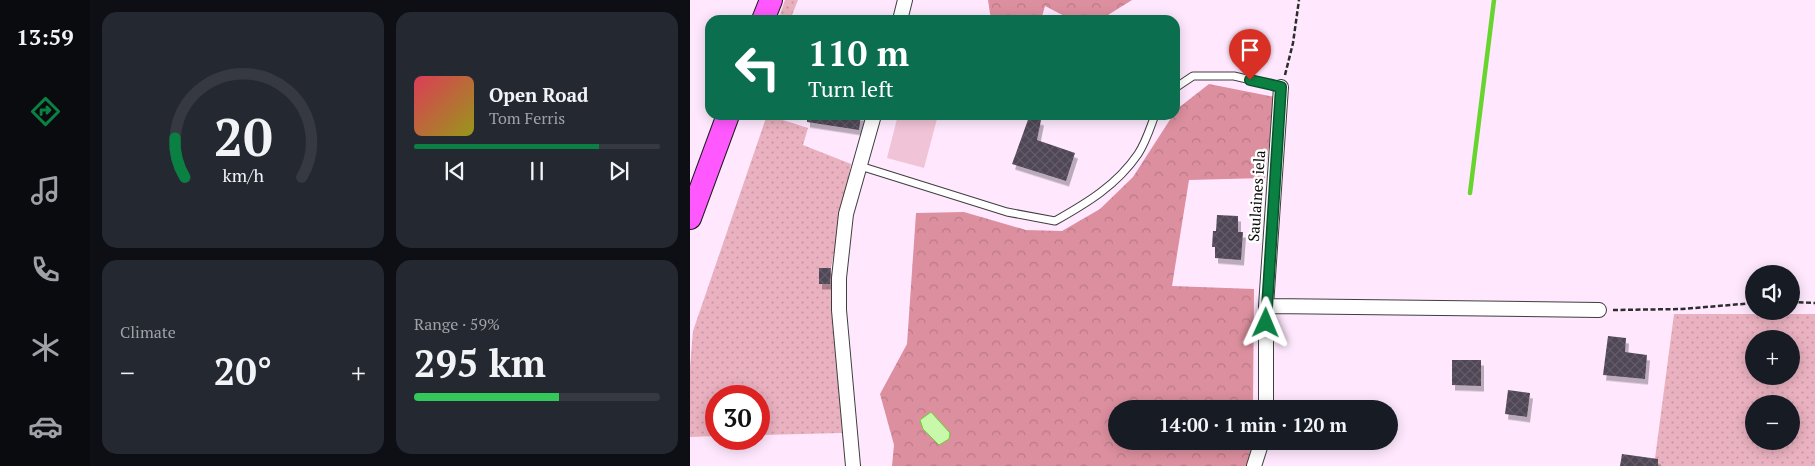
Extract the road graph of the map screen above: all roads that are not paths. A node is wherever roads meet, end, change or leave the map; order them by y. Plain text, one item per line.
1 (771, 0) edge
2 (905, 0) edge
3 (765, 15) edge
4 (901, 15) edge
5 (1180, 85) edge
6 (1281, 87) joint
7 (726, 120) edge
8 (873, 120) edge
9 (1153, 120) edge
10 (860, 166) junction
11 (690, 218) edge
12 (1266, 306) junction
13 (1599, 310) road end
14 (1266, 400) edge
15 (1259, 450) edge
16 (853, 466) edge
17 (1254, 466) edge

1 - 3 main road
2 - 4 street
5 - 6 lane
6 - 12 street, Saulaines iela
7 - 11 main road
8 - 10 street
9 - 10 lane
10 - 16 street
12 - 13 street
12 - 14 street, Saulaines iela
15 - 17 street

